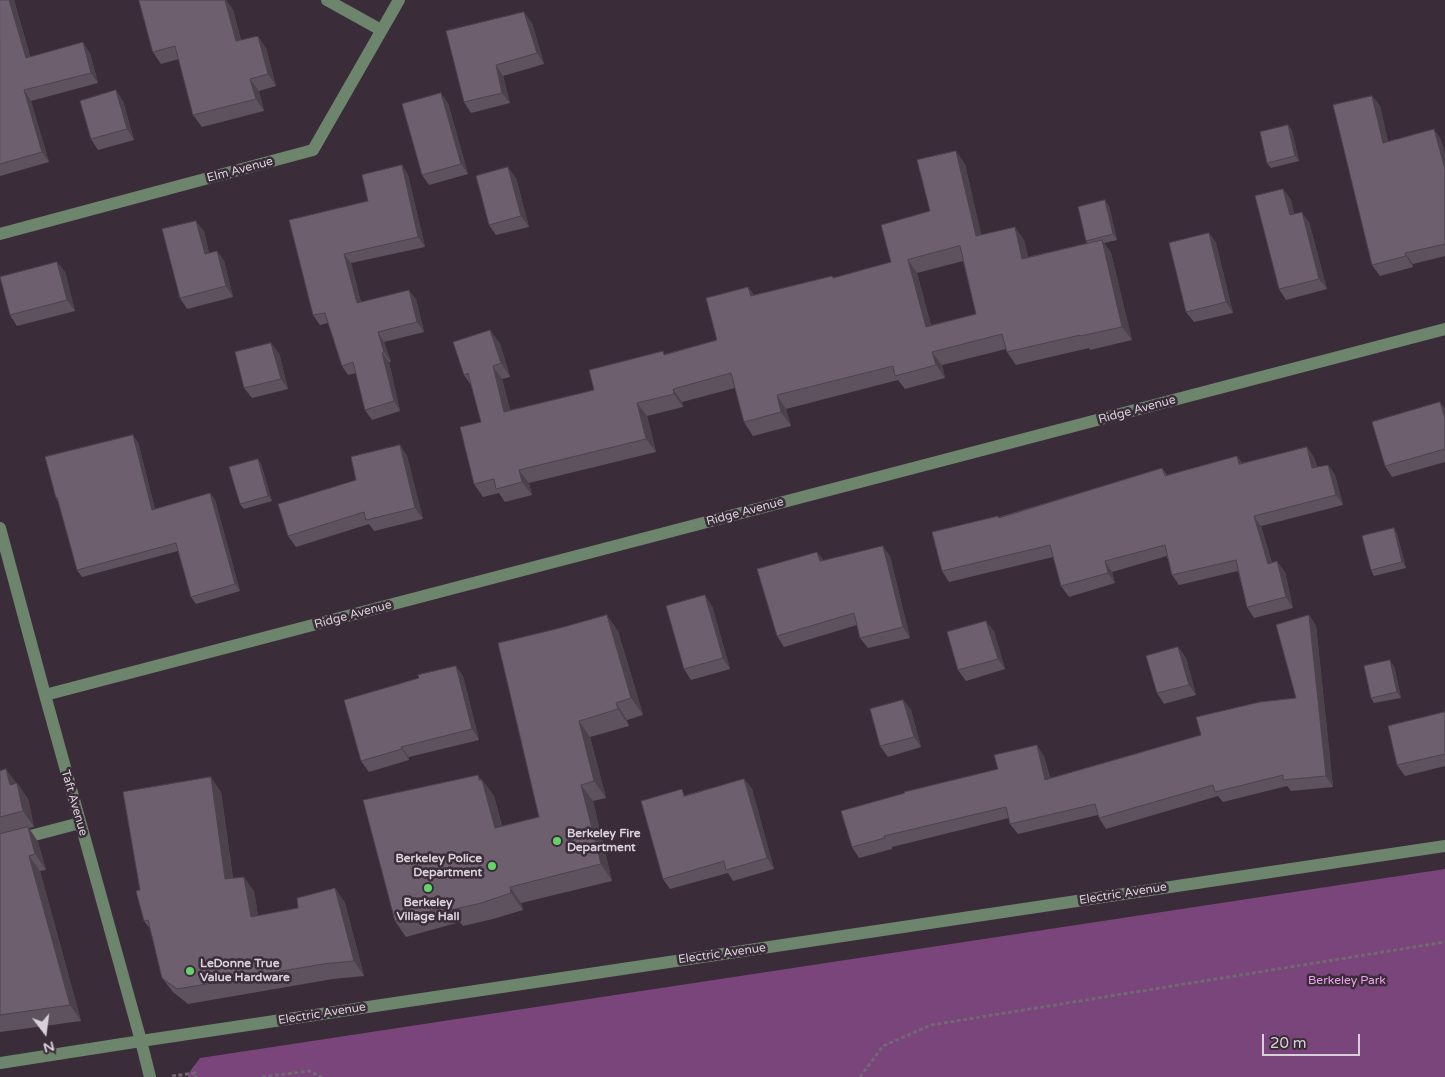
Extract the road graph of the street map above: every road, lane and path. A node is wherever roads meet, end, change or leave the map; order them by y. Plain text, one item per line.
1 (327, 0) edge
2 (399, 0) edge
3 (381, 30) junction
4 (0, 234) edge
5 (1445, 329) edge
6 (0, 528) edge
7 (44, 695) junction
8 (80, 823) junction
9 (0, 844) edge
10 (1445, 846) edge
11 (1445, 942) edge
12 (141, 1041) junction
13 (0, 1063) edge
14 (170, 1076) edge
15 (150, 1077) edge
16 (196, 1077) edge
17 (262, 1077) edge
18 (322, 1077) edge
19 (860, 1077) edge

1 - 3 street
2 - 3 street, Elm Avenue
3 - 4 street, Elm Avenue
5 - 7 street, Ridge Avenue
6 - 7 street, Taft Avenue
7 - 8 street, Taft Avenue
8 - 9 street
8 - 12 street, Taft Avenue
10 - 12 street, Electric Avenue
11 - 19 path
12 - 13 street, Electric Avenue
12 - 15 street, Taft Avenue
14 - 16 path
17 - 18 path

